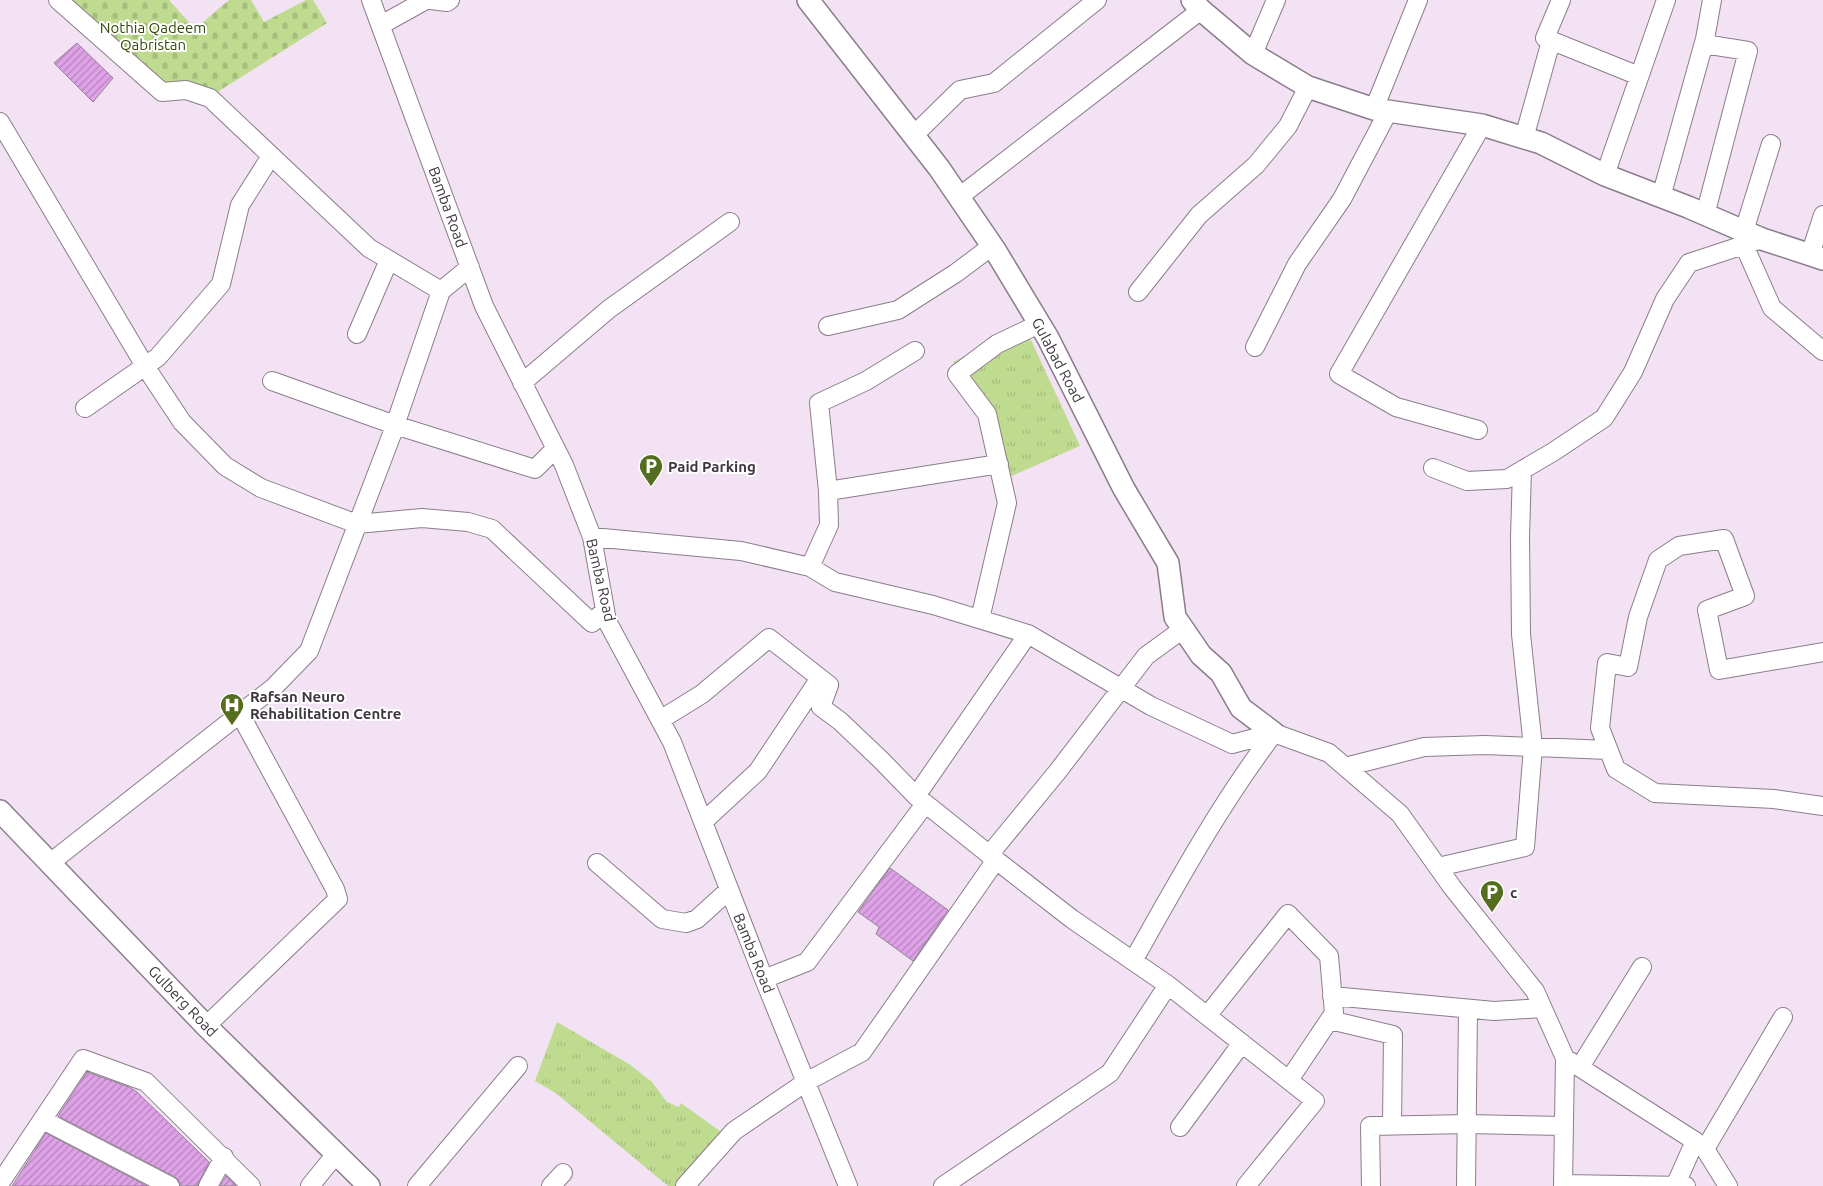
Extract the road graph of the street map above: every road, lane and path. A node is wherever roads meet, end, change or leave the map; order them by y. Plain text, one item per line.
1 (58, 0) edge
2 (371, 0) edge
3 (426, 0) edge
4 (430, 0) edge
5 (450, 0) edge
6 (808, 0) edge
7 (1097, 0) edge
8 (1276, 0) edge
9 (1418, 0) edge
10 (1561, 0) edge
11 (1666, 0) edge
12 (1712, 0) edge
13 (1196, 5) edge
14 (381, 25) junction
15 (1550, 40) junction
16 (1704, 44) junction
17 (1253, 54) junction
18 (1640, 76) junction
19 (1308, 87) junction
20 (1381, 110) junction
21 (0, 122) edge
22 (1482, 125) junction
23 (914, 135) junction
24 (1524, 138) junction
25 (1772, 144) dead end
26 (271, 156) junction
27 (1605, 175) junction
28 (959, 197) junction
29 (1661, 197) junction
30 (1705, 215) junction
31 (1823, 215) edge
32 (730, 222) dead end
33 (1750, 239) junction
34 (992, 246) junction
35 (1817, 257) edge
36 (389, 260) junction
37 (470, 267) junction
38 (441, 291) junction
39 (1138, 292) dead end
40 (1039, 324) junction
41 (828, 326) dead end
42 (357, 334) dead end
43 (1254, 346) dead end
44 (915, 351) dead end
45 (1823, 351) edge
46 (145, 366) junction
47 (272, 381) dead end
48 (522, 382) junction
49 (85, 408) dead end
50 (395, 425) junction
51 (1478, 430) dead end
52 (555, 449) junction
53 (999, 464) junction
54 (1433, 468) dead end
55 (1522, 470) junction
56 (828, 491) junction
57 (357, 524) junction
58 (592, 537) junction
59 (810, 567) junction
60 (605, 610) junction
61 (980, 619) junction
62 (1183, 629) junction
63 (1028, 634) junction
64 (1823, 652) edge
65 (820, 678) junction
66 (1120, 689) junction
67 (240, 714) junction
68 (660, 720) junction
69 (1274, 733) junction
70 (1533, 747) junction
71 (1608, 750) junction
72 (1344, 767) junction
73 (921, 800) junction
74 (1823, 806) edge
75 (0, 811) edge
76 (703, 822) junction
77 (993, 858) junction
78 (50, 863) junction
79 (597, 863) dead end
80 (1438, 867) junction
81 (729, 890) junction
82 (1133, 961) junction
83 (1642, 967) dead end
84 (764, 979) junction
85 (1168, 985) junction
86 (1332, 996) junction
87 (1468, 1008) junction
88 (1542, 1008) junction
89 (1207, 1016) junction
90 (1783, 1017) dead end
91 (1330, 1020) junction
92 (206, 1026) junction
93 (1242, 1043) junction
94 (1565, 1058) junction
95 (518, 1066) dead end
96 (1580, 1067) junction
97 (1289, 1080) junction
98 (806, 1082) junction
99 (43, 1120) junction
100 (1467, 1124) junction
101 (1392, 1125) junction
102 (1564, 1126) junction
103 (1180, 1128) dead end
104 (1700, 1145) junction
105 (336, 1154) junction
106 (224, 1157) junction
107 (563, 1173) dead end
108 (0, 1183) edge
109 (313, 1183) edge
110 (1564, 1185) edge
111 (170, 1186) edge
112 (208, 1186) edge
113 (251, 1186) edge
114 (369, 1186) edge
115 (417, 1186) edge
116 (551, 1186) edge
117 (684, 1186) edge
118 (848, 1186) edge
119 (943, 1186) edge
120 (1246, 1186) edge
121 (1371, 1186) edge
122 (1466, 1186) edge
123 (1679, 1186) edge
124 (1728, 1186) edge

1 - 26 street
2 - 14 street, Bamba Road
3 - 14 street
4 - 5 street
6 - 23 street, Gulabad Road
7 - 23 street
8 - 17 street
9 - 20 street
10 - 15 street
11 - 18 street
12 - 16 street
13 - 17 street
13 - 28 street
14 - 37 street, Bamba Road
15 - 18 street
15 - 24 street
16 - 29 street
16 - 30 street
17 - 19 street
18 - 27 street
19 - 20 street
19 - 39 street
20 - 22 street
20 - 43 street
21 - 46 street
22 - 24 street
22 - 51 street
23 - 28 street, Gulabad Road
24 - 27 street
25 - 33 street
26 - 36 street
26 - 46 street
27 - 29 street
28 - 34 street, Gulabad Road
29 - 30 street
30 - 33 street
31 - 35 street
32 - 48 street
33 - 35 street
33 - 45 street
33 - 55 street
34 - 40 street, Gulabad Road
34 - 41 street
36 - 38 street
36 - 42 street
37 - 38 street
37 - 48 street, Bamba Road
38 - 50 street
40 - 53 street
40 - 62 street, Gulabad Road
44 - 56 street
46 - 49 street
46 - 57 street
47 - 50 street
48 - 52 street, Bamba Road
50 - 52 street
50 - 57 street
52 - 58 street, Bamba Road
53 - 56 street
53 - 61 street
54 - 55 street
55 - 70 street
56 - 59 street
57 - 60 street
57 - 67 street
58 - 59 street
58 - 60 street, Bamba Road
59 - 61 street
60 - 68 street, Bamba Road
61 - 63 street
62 - 66 street
62 - 69 street, Gulabad Road
63 - 66 street
63 - 73 street
64 - 71 street
65 - 68 street
65 - 73 street
65 - 76 street
66 - 69 street
66 - 77 street
67 - 78 street
67 - 92 street
68 - 76 street, Bamba Road
69 - 72 street
69 - 82 street
70 - 71 street
70 - 72 street
70 - 80 street
71 - 74 street
72 - 80 street
73 - 77 street
73 - 84 street
75 - 78 street, Gulberg Road
76 - 81 street, Bamba Road
77 - 82 street
77 - 98 street
78 - 92 street, Gulberg Road
79 - 81 street
80 - 88 street
81 - 84 street, Bamba Road
82 - 85 street
83 - 96 street
84 - 98 street, Bamba Road
85 - 89 street
85 - 119 street
86 - 87 street
86 - 89 street
86 - 91 street
87 - 88 street
87 - 100 street
88 - 94 street
89 - 93 street
90 - 104 street
91 - 97 street
91 - 101 street
92 - 105 street, Gulberg Road
93 - 97 street
93 - 103 street
94 - 96 street
94 - 102 street
95 - 115 street
96 - 104 street
97 - 120 street
98 - 117 street
98 - 118 street, Bamba Road
99 - 106 street
99 - 108 street
99 - 111 street
100 - 101 street
100 - 102 street
100 - 122 street
101 - 121 street
102 - 110 street
104 - 123 street
104 - 124 street
105 - 109 street
105 - 114 street, Gulberg Road
106 - 112 street
106 - 113 street
107 - 116 street
110 - 123 street

